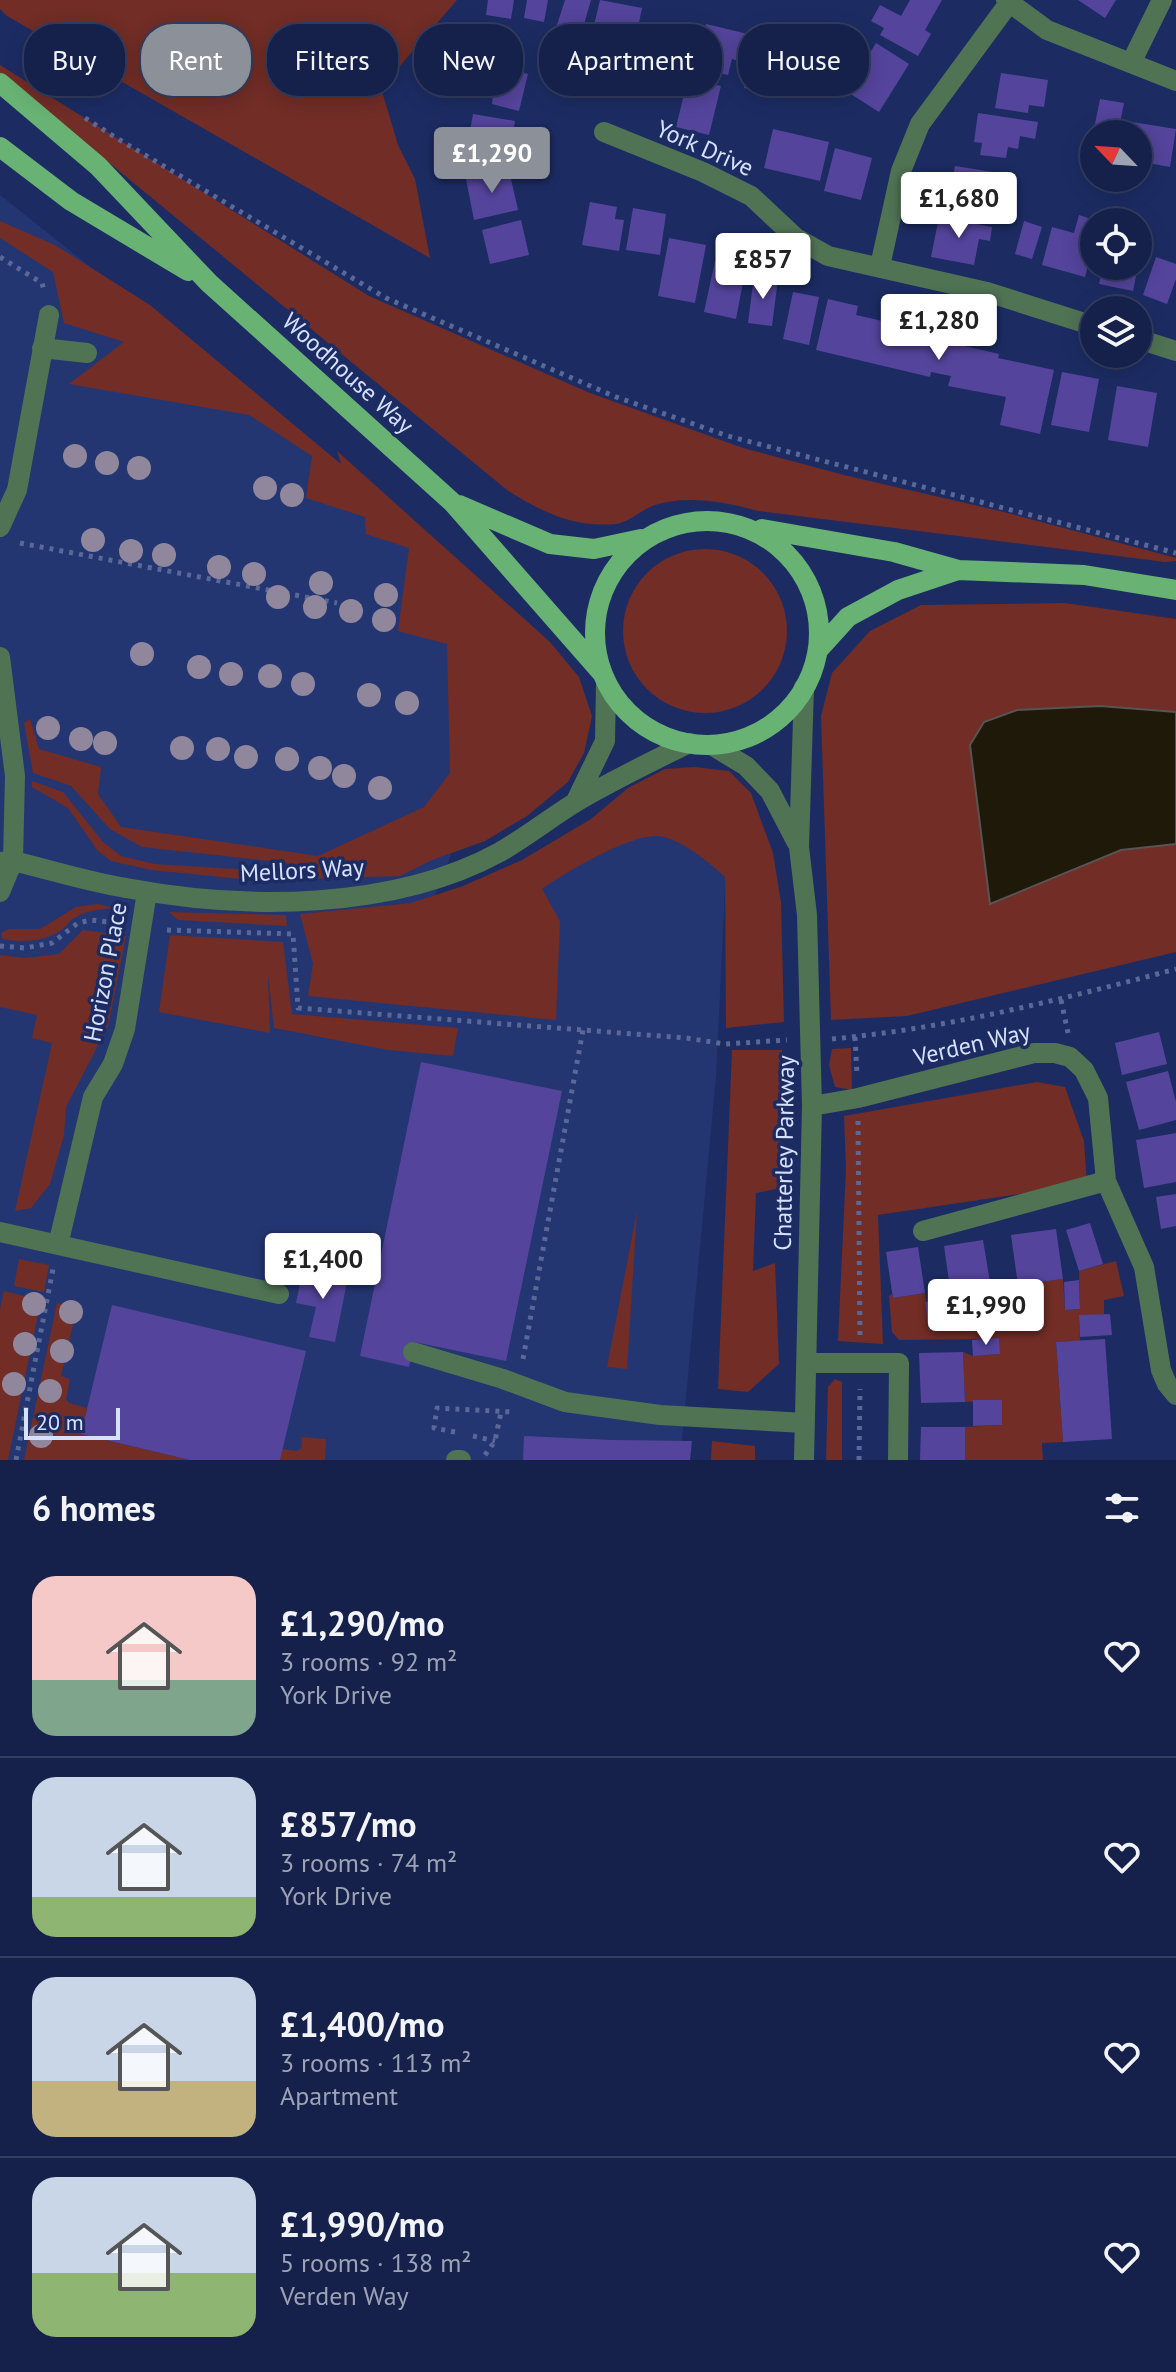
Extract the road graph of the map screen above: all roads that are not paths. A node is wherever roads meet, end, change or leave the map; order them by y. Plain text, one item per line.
1 (1162, 0) edge
2 (1008, 1) edge
3 (1131, 63) junction
4 (1176, 81) edge
5 (0, 83) edge
6 (604, 132) dead end
7 (0, 147) edge
8 (880, 266) junction
9 (209, 283) junction
10 (49, 315) road end
11 (1080, 322) edge
12 (1152, 343) edge
13 (42, 348) junction
14 (1176, 351) edge
15 (87, 353) dead end
16 (452, 502) junction
17 (746, 527) junction
18 (7, 534) edge
19 (645, 538) junction
20 (958, 570) junction
21 (1176, 590) edge
22 (819, 649) junction
23 (0, 657) edge
24 (604, 678) junction
25 (804, 687) junction
26 (689, 743) junction
27 (713, 746) junction
28 (575, 803) junction
29 (799, 847) junction
30 (7, 862) edge
31 (0, 892) edge
32 (147, 892) junction
33 (812, 1106) junction
34 (1106, 1181) junction
35 (923, 1231) dead end
36 (0, 1232) edge
37 (58, 1245) junction
38 (279, 1294) dead end
39 (413, 1352) dead end
40 (806, 1363) junction
41 (1176, 1395) edge
42 (805, 1423) junction
43 (804, 1460) edge
44 (898, 1460) edge

1 - 3 street
2 - 3 street
2 - 8 street
3 - 4 street
5 - 9 main road, Woodhouse Way
6 - 8 street, York Drive
7 - 9 main road, Woodhouse Way
8 - 11 street, York Drive
9 - 16 main road, Woodhouse Way
10 - 13 street
12 - 14 street
13 - 15 street
13 - 18 street
16 - 19 main road, Woodhouse Way
16 - 24 main road, Woodhouse Way
17 - 19 main road
17 - 20 main road
17 - 22 main road
19 - 24 main road
20 - 21 main road
20 - 22 main road
22 - 25 main road
23 - 30 street
24 - 26 main road
24 - 28 street
25 - 27 main road
25 - 29 street
26 - 27 main road
26 - 28 street, Mellors Way
27 - 29 street
28 - 32 street, Mellors Way
29 - 33 street, Chatterley Parkway
30 - 31 street
30 - 32 street, Mellors Way
32 - 37 street, Horizon Place
33 - 34 street, Verden Way
33 - 40 street, Chatterley Parkway
34 - 35 street
34 - 41 street, Verden Way
36 - 37 street
37 - 38 street
39 - 42 street
40 - 42 street, Chatterley Parkway
40 - 44 street
42 - 43 street, Chatterley Parkway

